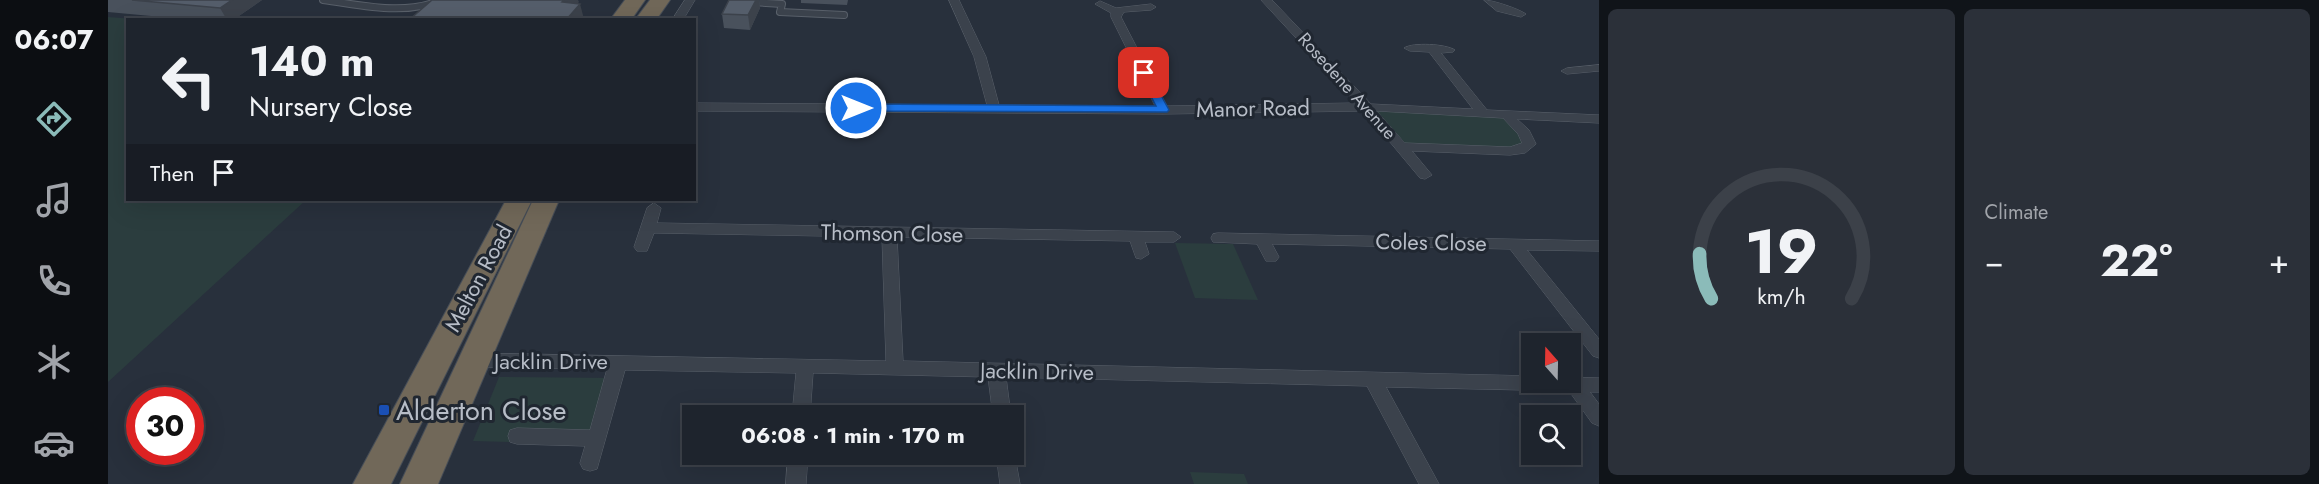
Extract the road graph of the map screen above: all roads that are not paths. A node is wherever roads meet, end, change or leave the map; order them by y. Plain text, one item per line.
1 (323, 0) edge
2 (441, 0) edge
3 (635, 0) edge
4 (660, 0) edge
5 (690, 0) edge
6 (954, 0) edge
7 (1266, 0) edge
8 (1489, 0) edge
9 (742, 1) edge
10 (1100, 4) dead end
11 (1152, 7) edge
12 (1117, 12) junction
13 (1521, 14) dead end
14 (844, 15) dead end
15 (622, 18) edge
16 (646, 18) edge
17 (678, 18) edge
18 (1410, 48) dead end
19 (1432, 49) junction
20 (1449, 50) dead end
21 (1599, 68) edge
22 (1586, 70) junction
23 (1567, 71) dead end
24 (1599, 78) edge
25 (696, 107) edge
26 (1367, 107) junction
27 (994, 108) junction
28 (1163, 110) junction
29 (1483, 113) junction
30 (1506, 114) junction
31 (1599, 119) edge
32 (1402, 147) junction
33 (1425, 174) dead end
34 (518, 201) edge
35 (546, 201) edge
36 (654, 208) dead end
37 (648, 228) junction
38 (889, 233) junction
39 (1137, 237) junction
40 (1174, 237) dead end
41 (1218, 238) dead end
42 (1262, 239) junction
43 (1513, 243) junction
44 (1599, 246) edge
45 (642, 247) dead end
46 (1141, 254) dead end
47 (1271, 257) dead end
48 (507, 282) junction
49 (1599, 351) edge
50 (436, 356) junction
51 (475, 360) junction
52 (618, 362) junction
53 (806, 366) junction
54 (895, 368) junction
55 (996, 370) junction
56 (1373, 380) junction
57 (1521, 384) edge
58 (1581, 385) edge
59 (1599, 385) edge
60 (1580, 393) edge
61 (802, 405) edge
62 (1001, 405) edge
63 (1599, 418) edge
64 (517, 436) dead end
65 (597, 438) junction
66 (590, 463) dead end
67 (797, 465) edge
68 (1007, 465) edge
69 (372, 484) edge
70 (419, 484) edge
71 (796, 484) edge
72 (1010, 484) edge
73 (1429, 484) edge

1 - 2 lane
3 - 15 highway
4 - 16 highway
5 - 17 street
6 - 27 street
7 - 26 street, Rosedene Avenue
8 - 13 street
9 - 14 lane
10 - 12 street
11 - 12 street
12 - 28 street
18 - 19 street
19 - 20 street
19 - 29 street
21 - 22 street
22 - 23 street
22 - 24 street
25 - 27 street, Manor Road
26 - 28 street, Manor Road
26 - 29 street, Manor Road
26 - 32 street, Rosedene Avenue
27 - 28 street, Manor Road
29 - 30 street, Manor Road
30 - 31 street, Manor Road
30 - 32 street
32 - 33 street, Rosedene Avenue
34 - 50 highway, Melton Road
35 - 48 highway, Melton Road
36 - 37 street
37 - 38 street, Thomson Close
37 - 45 street
38 - 39 street, Thomson Close
38 - 54 street
39 - 40 street, Thomson Close
39 - 46 street
41 - 42 street, Coles Close
42 - 43 street, Coles Close
42 - 47 street
43 - 44 street, Coles Close
43 - 49 street
48 - 50 highway, Melton Road
48 - 51 highway, Melton Road
50 - 69 highway, Melton Road
51 - 52 street, Jacklin Drive
51 - 70 highway, Melton Road
52 - 53 street, Jacklin Drive
52 - 65 street
53 - 54 street, Jacklin Drive
53 - 61 street
54 - 55 street, Jacklin Drive
55 - 56 street, Jacklin Drive
55 - 62 street
56 - 57 street, Jacklin Drive
56 - 73 street
58 - 59 street, Jacklin Drive
60 - 63 street
64 - 65 street
65 - 66 street
67 - 71 street
68 - 72 street

